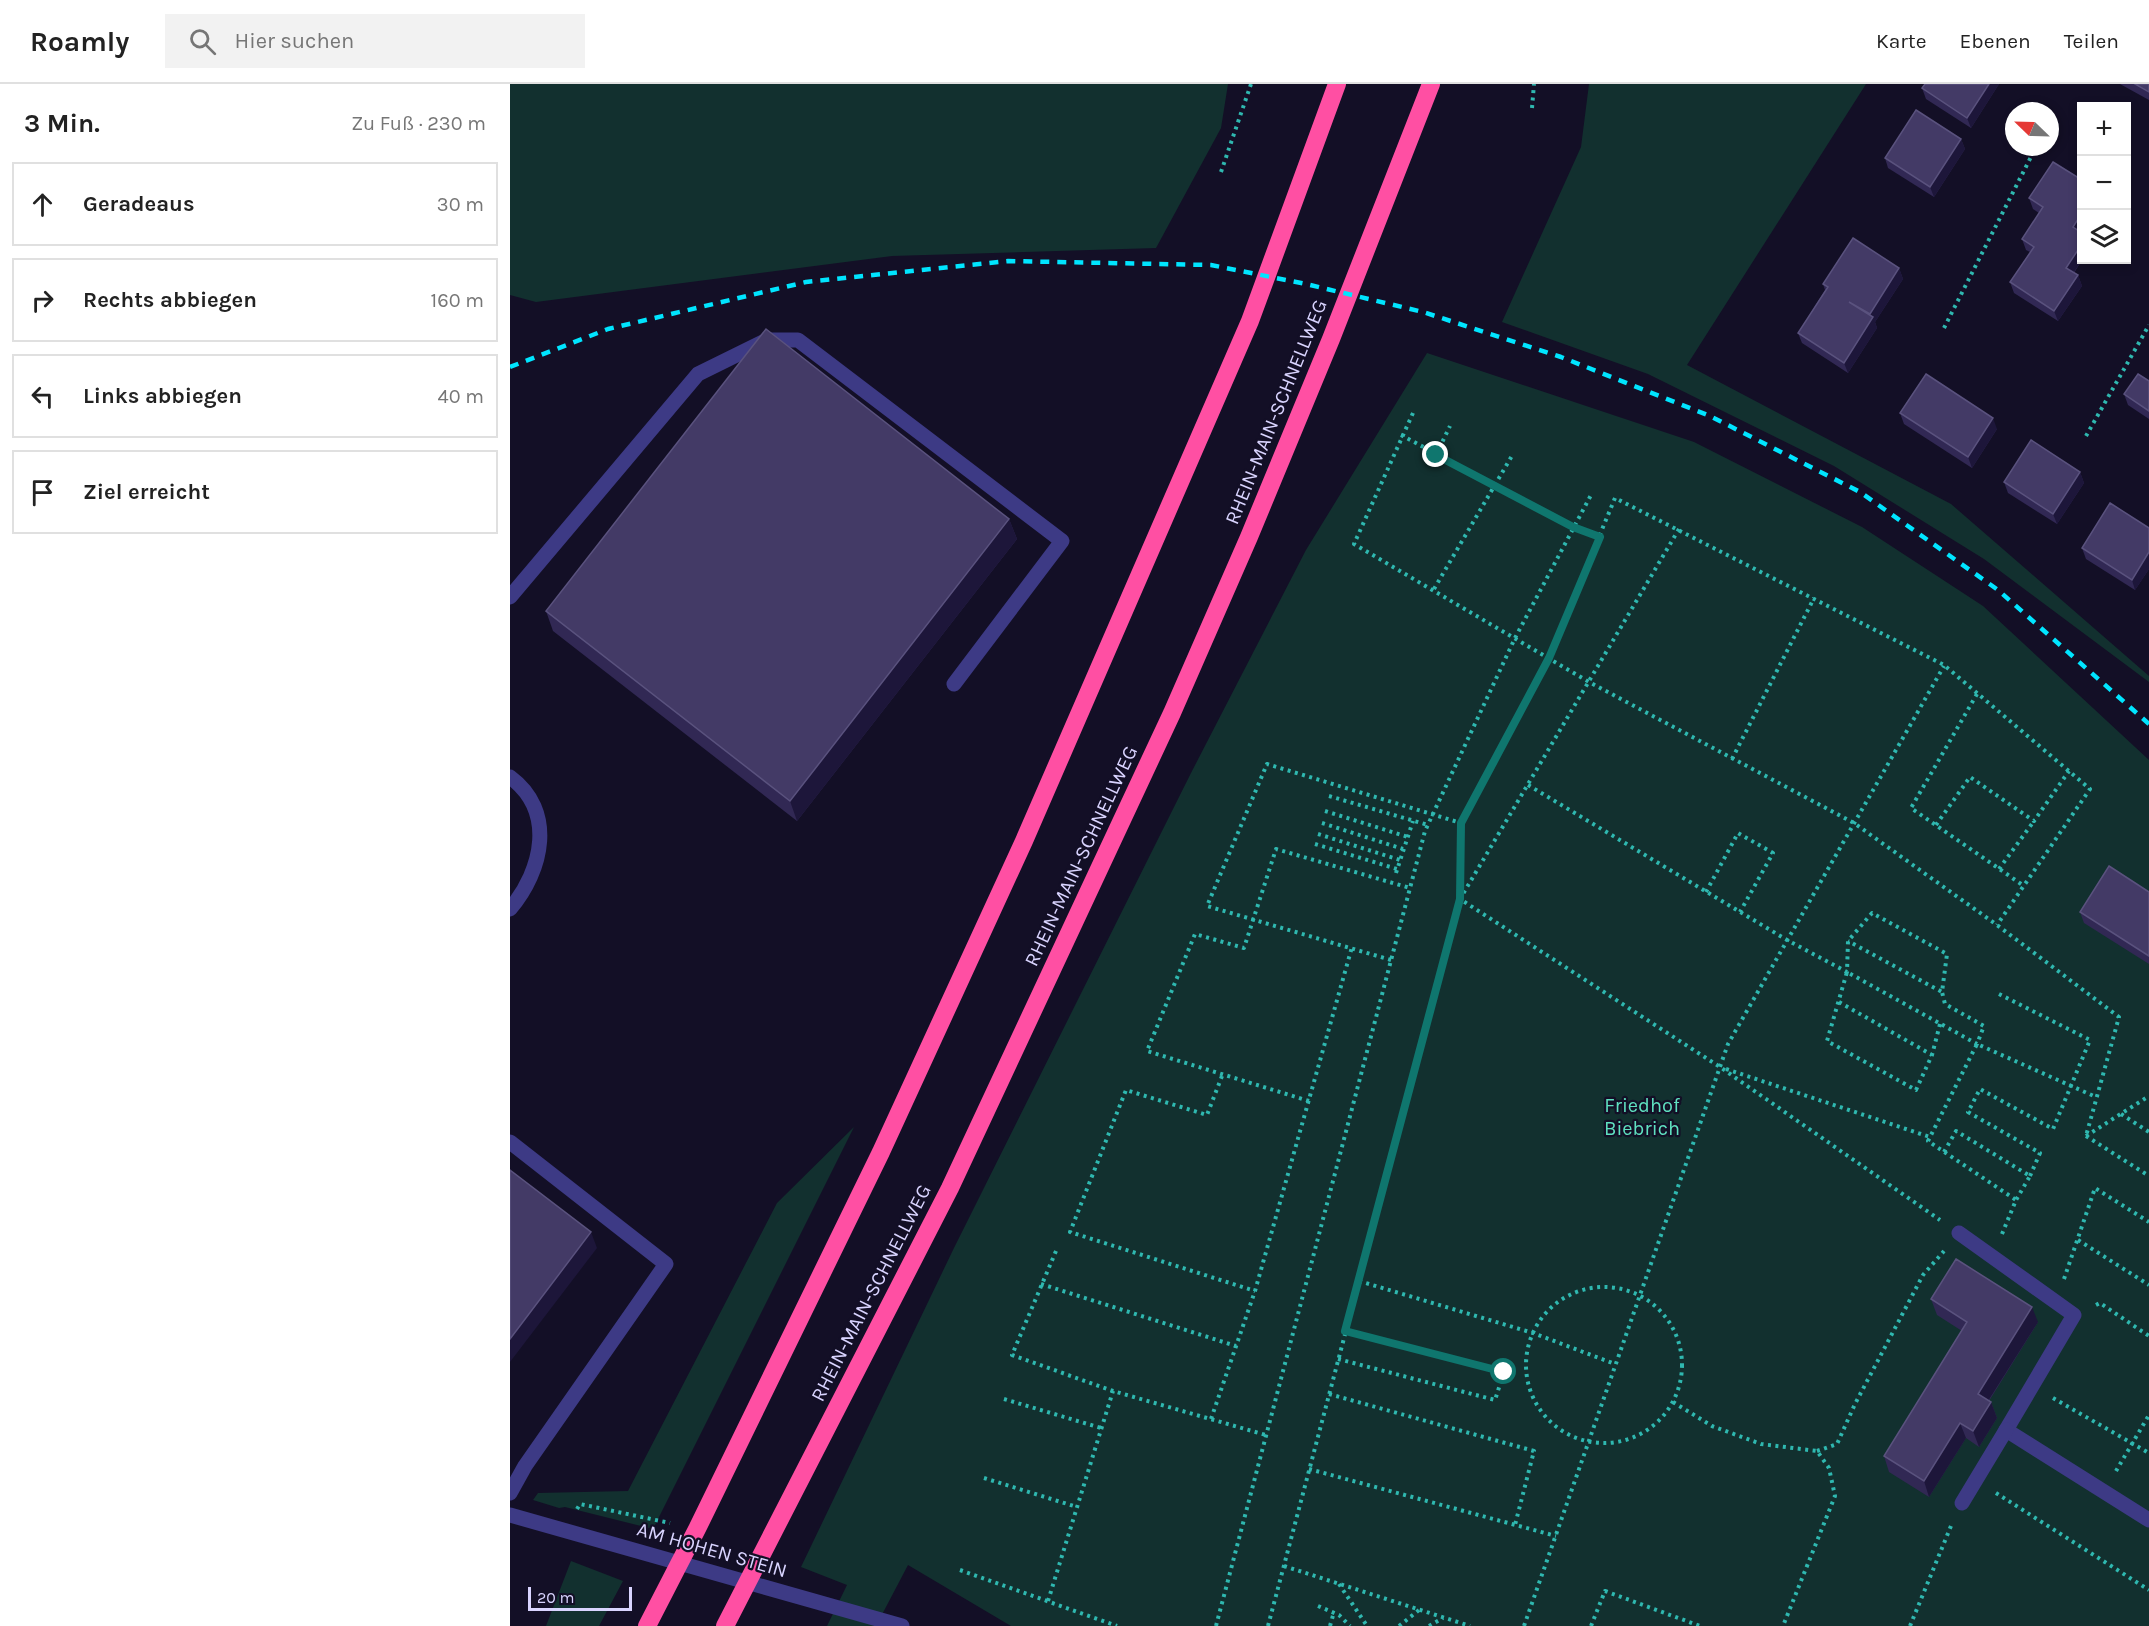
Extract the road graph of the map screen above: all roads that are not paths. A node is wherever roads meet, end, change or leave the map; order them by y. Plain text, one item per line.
1 (1337, 84) edge
2 (1431, 84) edge
3 (510, 597) edge
4 (954, 684) dead end
5 (510, 777) edge
6 (510, 909) edge
7 (510, 1142) edge
8 (1959, 1233) road end
9 (2006, 1430) junction
10 (510, 1493) edge
11 (1962, 1503) road end
12 (510, 1515) edge
13 (2149, 1520) edge
14 (647, 1626) edge
15 (725, 1626) edge
16 (902, 1626) edge

1 - 14 highway
2 - 15 highway, RHEIN-MAIN-SCHNELLWEG
3 - 4 street
5 - 6 street
7 - 10 street
8 - 9 street
9 - 11 street
9 - 13 street
12 - 16 street, AM HOHEN STEIN

